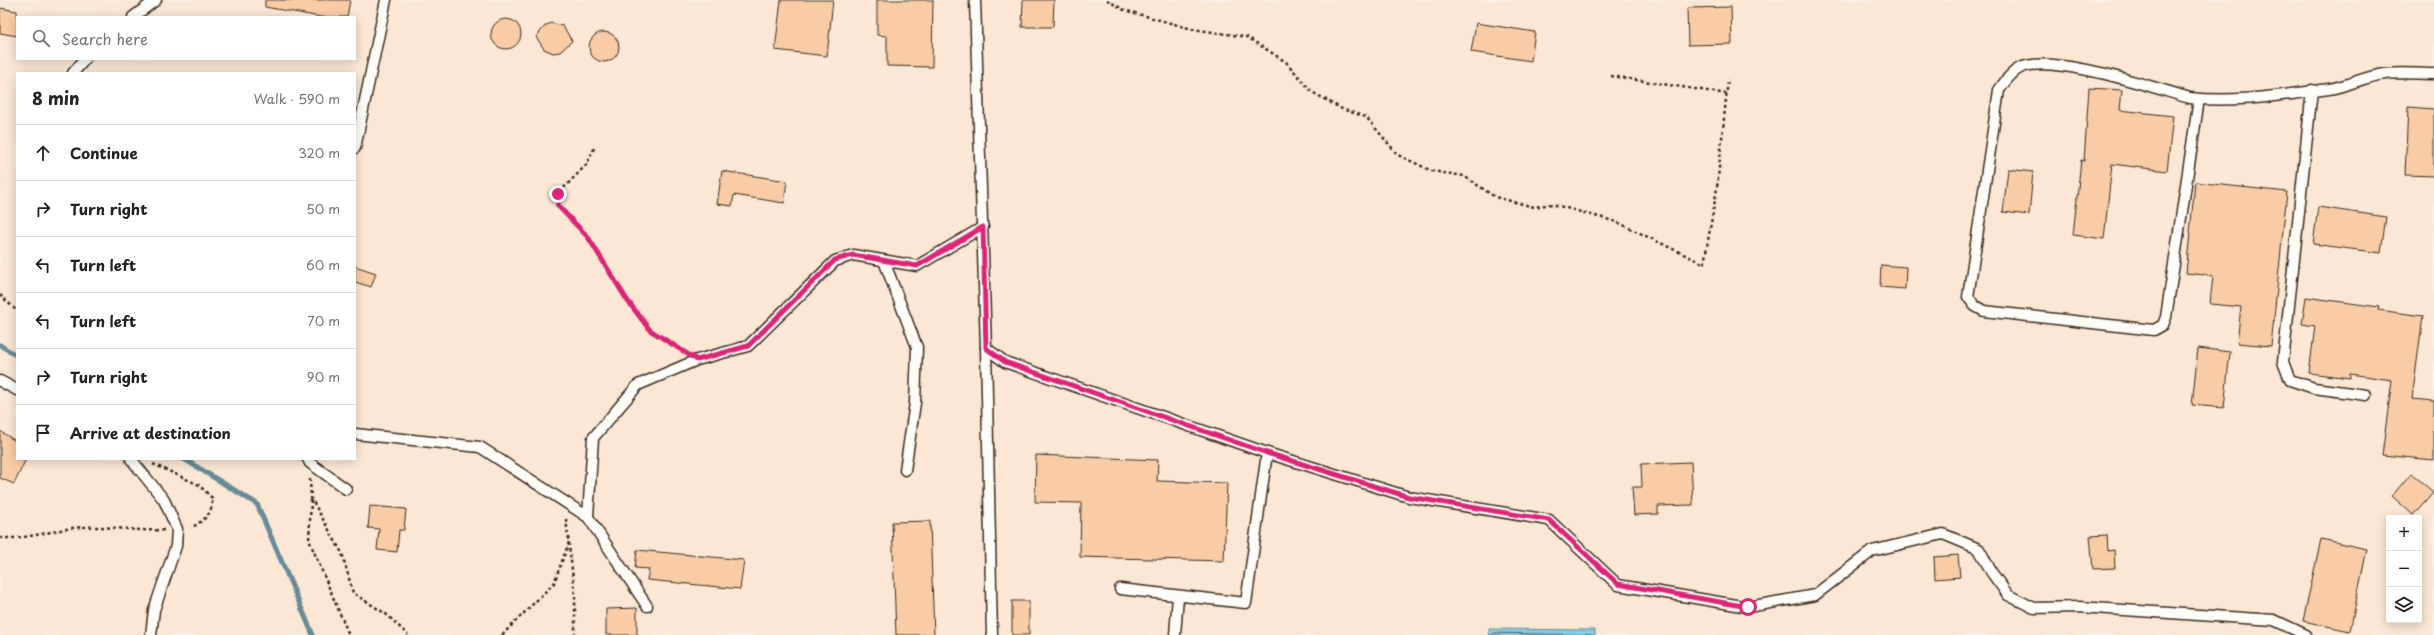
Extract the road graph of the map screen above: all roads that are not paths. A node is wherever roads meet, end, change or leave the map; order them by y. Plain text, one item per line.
1 (156, 0) edge
2 (386, 0) edge
3 (975, 0) edge
4 (134, 16) edge
5 (84, 60) edge
6 (74, 72) edge
7 (2434, 74) edge
8 (2312, 90) junction
9 (2200, 99) junction
10 (356, 143) edge
11 (983, 227) junction
12 (884, 261) junction
13 (986, 348) junction
14 (0, 381) edge
15 (16, 389) edge
16 (2366, 395) dead end
17 (356, 434) edge
18 (1267, 453) junction
19 (132, 460) edge
20 (309, 461) edge
21 (905, 470) dead end
22 (346, 489) dead end
23 (588, 517) junction
24 (1120, 589) dead end
25 (1178, 596) junction
26 (647, 606) dead end
27 (151, 635) edge
28 (992, 635) edge
29 (1175, 635) edge
30 (2306, 635) edge

1 - 4 lane
2 - 10 lane
3 - 11 lane
5 - 6 lane
7 - 8 lane
8 - 9 lane
8 - 16 lane
9 - 9 lane
11 - 12 lane
11 - 13 lane
12 - 21 lane
12 - 23 lane
13 - 18 lane
13 - 28 lane
14 - 15 lane
17 - 23 lane
18 - 25 lane
18 - 30 lane
19 - 27 lane
20 - 22 lane
23 - 26 lane
24 - 25 lane
25 - 29 lane

